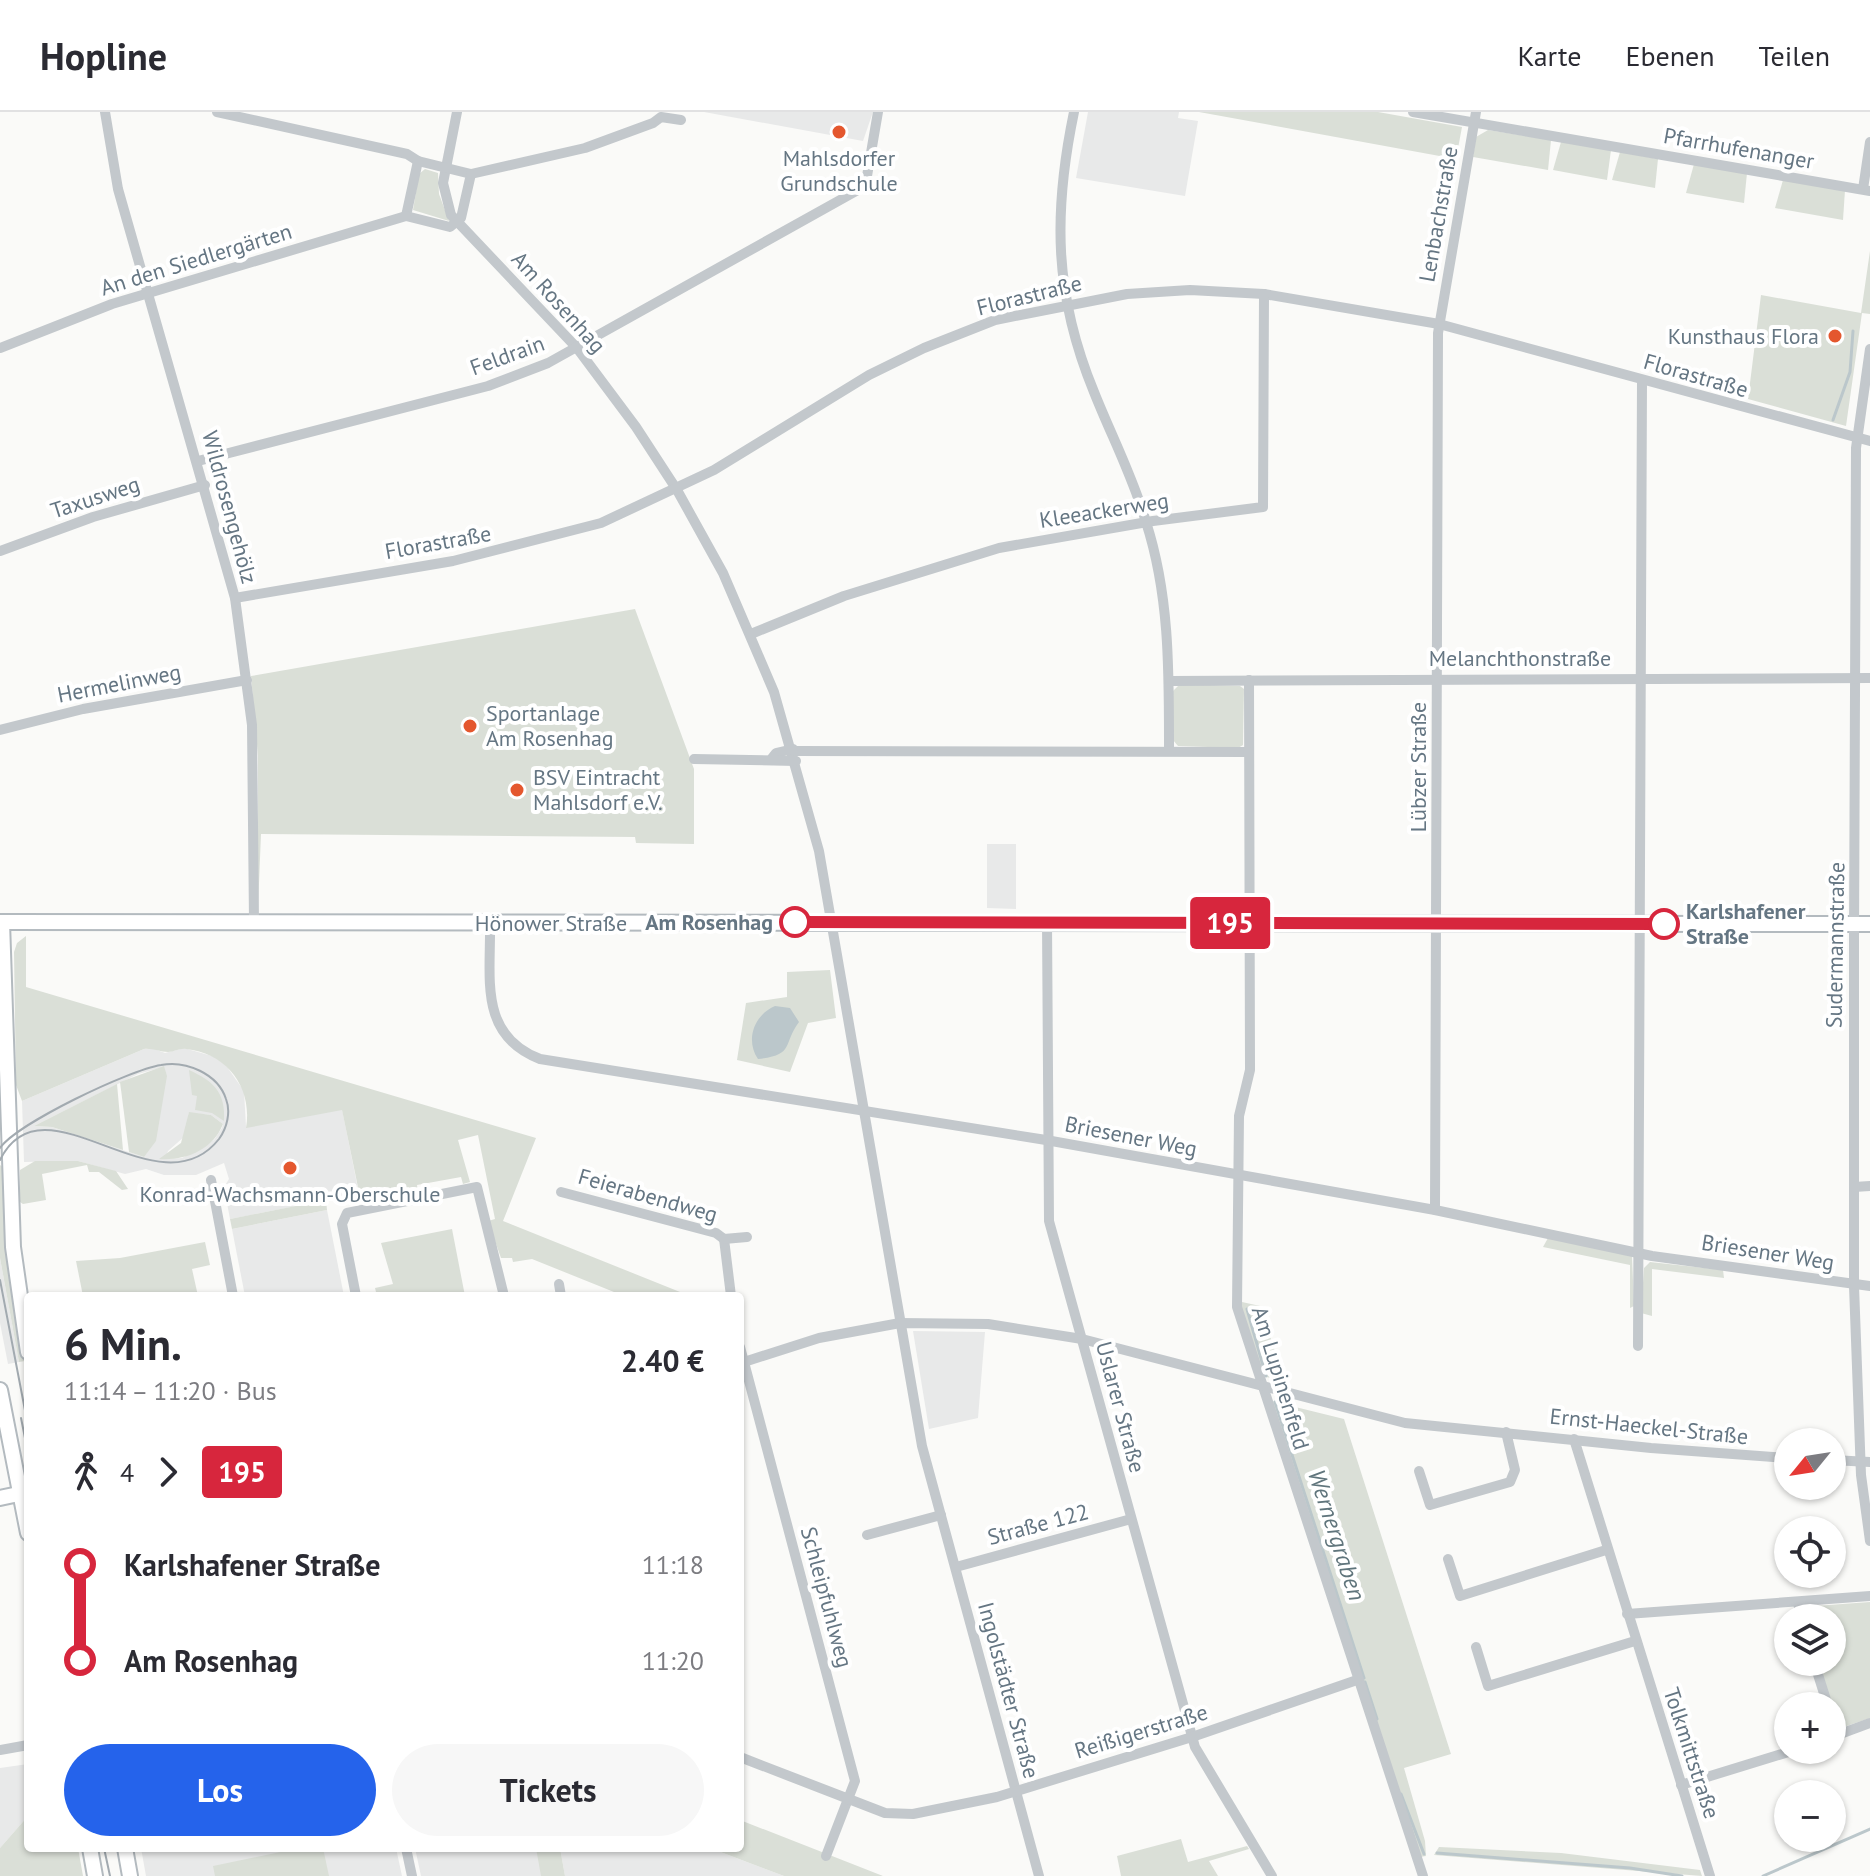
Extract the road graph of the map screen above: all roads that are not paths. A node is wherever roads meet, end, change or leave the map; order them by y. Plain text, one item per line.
1 (105, 112) edge
2 (217, 112) edge
3 (457, 112) edge
4 (878, 112) edge
5 (1074, 112) edge
6 (1413, 112) edge
7 (1476, 117) edge
8 (681, 120) dead end
9 (1870, 142) edge
10 (418, 161) junction
11 (445, 167) junction
12 (471, 174) junction
13 (1867, 190) edge
14 (406, 216) junction
15 (456, 222) junction
16 (148, 293) junction
17 (1264, 294) junction
18 (1066, 304) junction
19 (1439, 324) junction
20 (0, 348) edge
21 (577, 348) junction
22 (1870, 349) edge
23 (1642, 380) junction
24 (1857, 439) junction
25 (1870, 441) edge
26 (198, 461) junction
27 (205, 485) junction
28 (677, 490) junction
29 (1147, 522) junction
30 (0, 551) edge
31 (235, 598) junction
32 (751, 634) junction
33 (1640, 677) junction
34 (1855, 678) junction
35 (1870, 678) edge
36 (1437, 679) junction
37 (247, 680) junction
38 (1249, 680) junction
39 (1170, 681) junction
40 (0, 730) edge
41 (1169, 751) junction
42 (1249, 752) junction
43 (794, 754) junction
44 (694, 759) dead end
45 (1, 922) edge
46 (254, 922) junction
47 (831, 922) junction
48 (1047, 922) junction
49 (490, 923) junction
50 (1250, 923) junction
51 (1439, 924) junction
52 (1641, 924) junction
53 (1863, 924) edge
54 (2, 1019) edge
55 (4, 1109) edge
56 (863, 1110) junction
57 (1046, 1140) junction
58 (1238, 1177) junction
59 (211, 1180) dead end
60 (1870, 1186) edge
61 (1854, 1187) junction
62 (561, 1192) dead end
63 (1435, 1210) junction
64 (747, 1237) dead end
65 (724, 1239) junction
66 (1640, 1252) junction
67 (1854, 1286) junction
68 (1870, 1286) edge
69 (232, 1292) edge
70 (355, 1292) edge
71 (503, 1292) edge
72 (731, 1292) edge
73 (900, 1323) junction
74 (24, 1324) edge
75 (1082, 1339) junction
76 (1638, 1346) dead end
77 (744, 1369) edge
78 (1262, 1386) junction
79 (0, 1390) edge
80 (1506, 1432) junction
81 (1574, 1439) junction
82 (1774, 1457) edge
83 (1865, 1462) edge
84 (1419, 1471) dead end
85 (24, 1493) edge
86 (0, 1498) edge
87 (941, 1515) junction
88 (1131, 1519) junction
89 (867, 1535) dead end
90 (1870, 1541) edge
91 (1606, 1550) junction
92 (1448, 1559) dead end
93 (956, 1567) junction
94 (1870, 1596) edge
95 (1798, 1602) joint
96 (1627, 1614) junction
97 (1635, 1641) junction
98 (1476, 1647) dead end
99 (1357, 1680) junction
100 (1870, 1723) edge
101 (1846, 1732) edge
102 (1192, 1737) junction
103 (24, 1746) edge
104 (0, 1750) edge
105 (1774, 1756) edge
106 (744, 1759) edge
107 (1681, 1785) junction
108 (1015, 1790) junction
109 (848, 1799) junction
110 (91, 1852) edge
111 (126, 1852) edge
112 (407, 1852) edge
113 (826, 1856) dead end
114 (95, 1876) edge
115 (130, 1876) edge
116 (412, 1876) edge
117 (1039, 1876) edge
118 (1272, 1876) edge
119 (1423, 1876) edge
120 (1710, 1876) edge

1 - 16 street, Wildrosengehölz
2 - 10 street
3 - 11 street
4 - 21 street, Feldrain
5 - 18 street
6 - 7 street, Pfarrhufenanger
7 - 13 street, Pfarrhufenanger
7 - 19 street, Lenbachstraße
8 - 12 street
9 - 13 street
10 - 11 street
10 - 14 street
11 - 12 street
11 - 15 street
12 - 15 street
14 - 15 street
14 - 16 street, An den Siedlergärten
15 - 21 street, Am Rosenhag
16 - 20 street, An den Siedlergärten
16 - 26 street, Wildrosengehölz
17 - 18 street, Florastraße
17 - 19 street, Florastraße
17 - 29 street, Kleeackerweg
18 - 28 street, Florastraße
18 - 29 street
19 - 23 street, Florastraße
19 - 36 street, Lübzer Straße
21 - 26 street, Feldrain
21 - 28 street, Am Rosenhag
22 - 24 street, Sudermannstraße
23 - 24 street, Florastraße
23 - 33 street
24 - 25 street, Florastraße
24 - 34 street, Sudermannstraße
26 - 27 street, Wildrosengehölz
27 - 30 street, Taxusweg
27 - 31 street, Wildrosengehölz
28 - 31 street, Florastraße
28 - 32 street, Am Rosenhag
29 - 32 street, Kleeackerweg
29 - 39 street
31 - 37 street, Wildrosengehölz
32 - 43 street, Am Rosenhag
33 - 34 street, Melanchthonstraße
33 - 36 street, Melanchthonstraße
33 - 52 street
34 - 35 street, Melanchthonstraße
34 - 53 street, Sudermannstraße
36 - 38 street, Melanchthonstraße
36 - 51 street, Lübzer Straße
37 - 40 street, Hermelinweg
37 - 46 street, Wildrosengehölz
38 - 39 street, Melanchthonstraße
38 - 42 street, Am Lupinenfeld
39 - 41 street
41 - 42 street
41 - 43 street
42 - 50 street, Am Lupinenfeld
43 - 44 street
43 - 47 street, Am Rosenhag
45 - 46 main road, Hönower Straße
45 - 54 main road
46 - 49 main road, Hönower Straße
47 - 48 main road, Hönower Straße
47 - 49 main road, Hönower Straße
47 - 56 street, Am Rosenhag
48 - 50 main road, Hönower Straße
48 - 57 street, Uslarer Straße
49 - 56 street, Briesener Weg
50 - 51 main road, Hönower Straße
50 - 58 street, Am Lupinenfeld
51 - 52 main road, Hönower Straße
51 - 63 street, Lübzer Straße
52 - 53 main road, Hönower Straße
52 - 66 street
53 - 61 street, Sudermannstraße
54 - 55 main road
55 - 74 main road
56 - 57 street, Briesener Weg
56 - 73 street, Am Rosenhag
57 - 58 street, Briesener Weg
57 - 75 street, Uslarer Straße
58 - 63 street, Briesener Weg
58 - 78 street, Am Lupinenfeld
59 - 69 street
60 - 61 street
61 - 67 street, Sudermannstraße
62 - 65 street, Feierabendweg
63 - 66 street, Briesener Weg
64 - 65 street
65 - 72 street
66 - 67 street, Briesener Weg
66 - 76 street
67 - 68 street, Briesener Weg
67 - 83 street, Sudermannstraße
70 - 71 street
73 - 75 street, Ernst-Haeckel-Straße
73 - 77 street, Ernst-Haeckel-Straße
73 - 87 street, Ingolstädter Straße
75 - 78 street, Ernst-Haeckel-Straße
75 - 88 street, Uslarer Straße
77 - 109 street, Schleipfuhlweg
78 - 80 street, Ernst-Haeckel-Straße
78 - 99 street, Am Lupinenfeld
79 - 85 main road
80 - 81 street, Ernst-Haeckel-Straße
80 - 84 street
81 - 82 street, Ernst-Haeckel-Straße
81 - 91 street, Tolkmittstraße
83 - 90 street, Sudermannstraße
85 - 86 main road
87 - 89 street
87 - 93 street, Ingolstädter Straße
88 - 93 street, Straße 122
88 - 102 street, Uslarer Straße
91 - 92 street
91 - 96 street, Tolkmittstraße
93 - 108 street, Ingolstädter Straße
94 - 95 street
95 - 96 street
96 - 97 street, Tolkmittstraße
97 - 98 street
97 - 107 street, Tolkmittstraße
99 - 102 street, Reißigerstraße
99 - 119 street, Am Lupinenfeld
100 - 101 street
102 - 108 street, Reißigerstraße
102 - 118 street, Uslarer Straße
103 - 104 street
105 - 107 street
106 - 109 street, Reißigerstraße
107 - 120 street, Tolkmittstraße
108 - 109 street, Reißigerstraße
108 - 117 street, Ingolstädter Straße
109 - 113 street, Schleipfuhlweg
110 - 114 main road
111 - 115 main road
112 - 116 street

